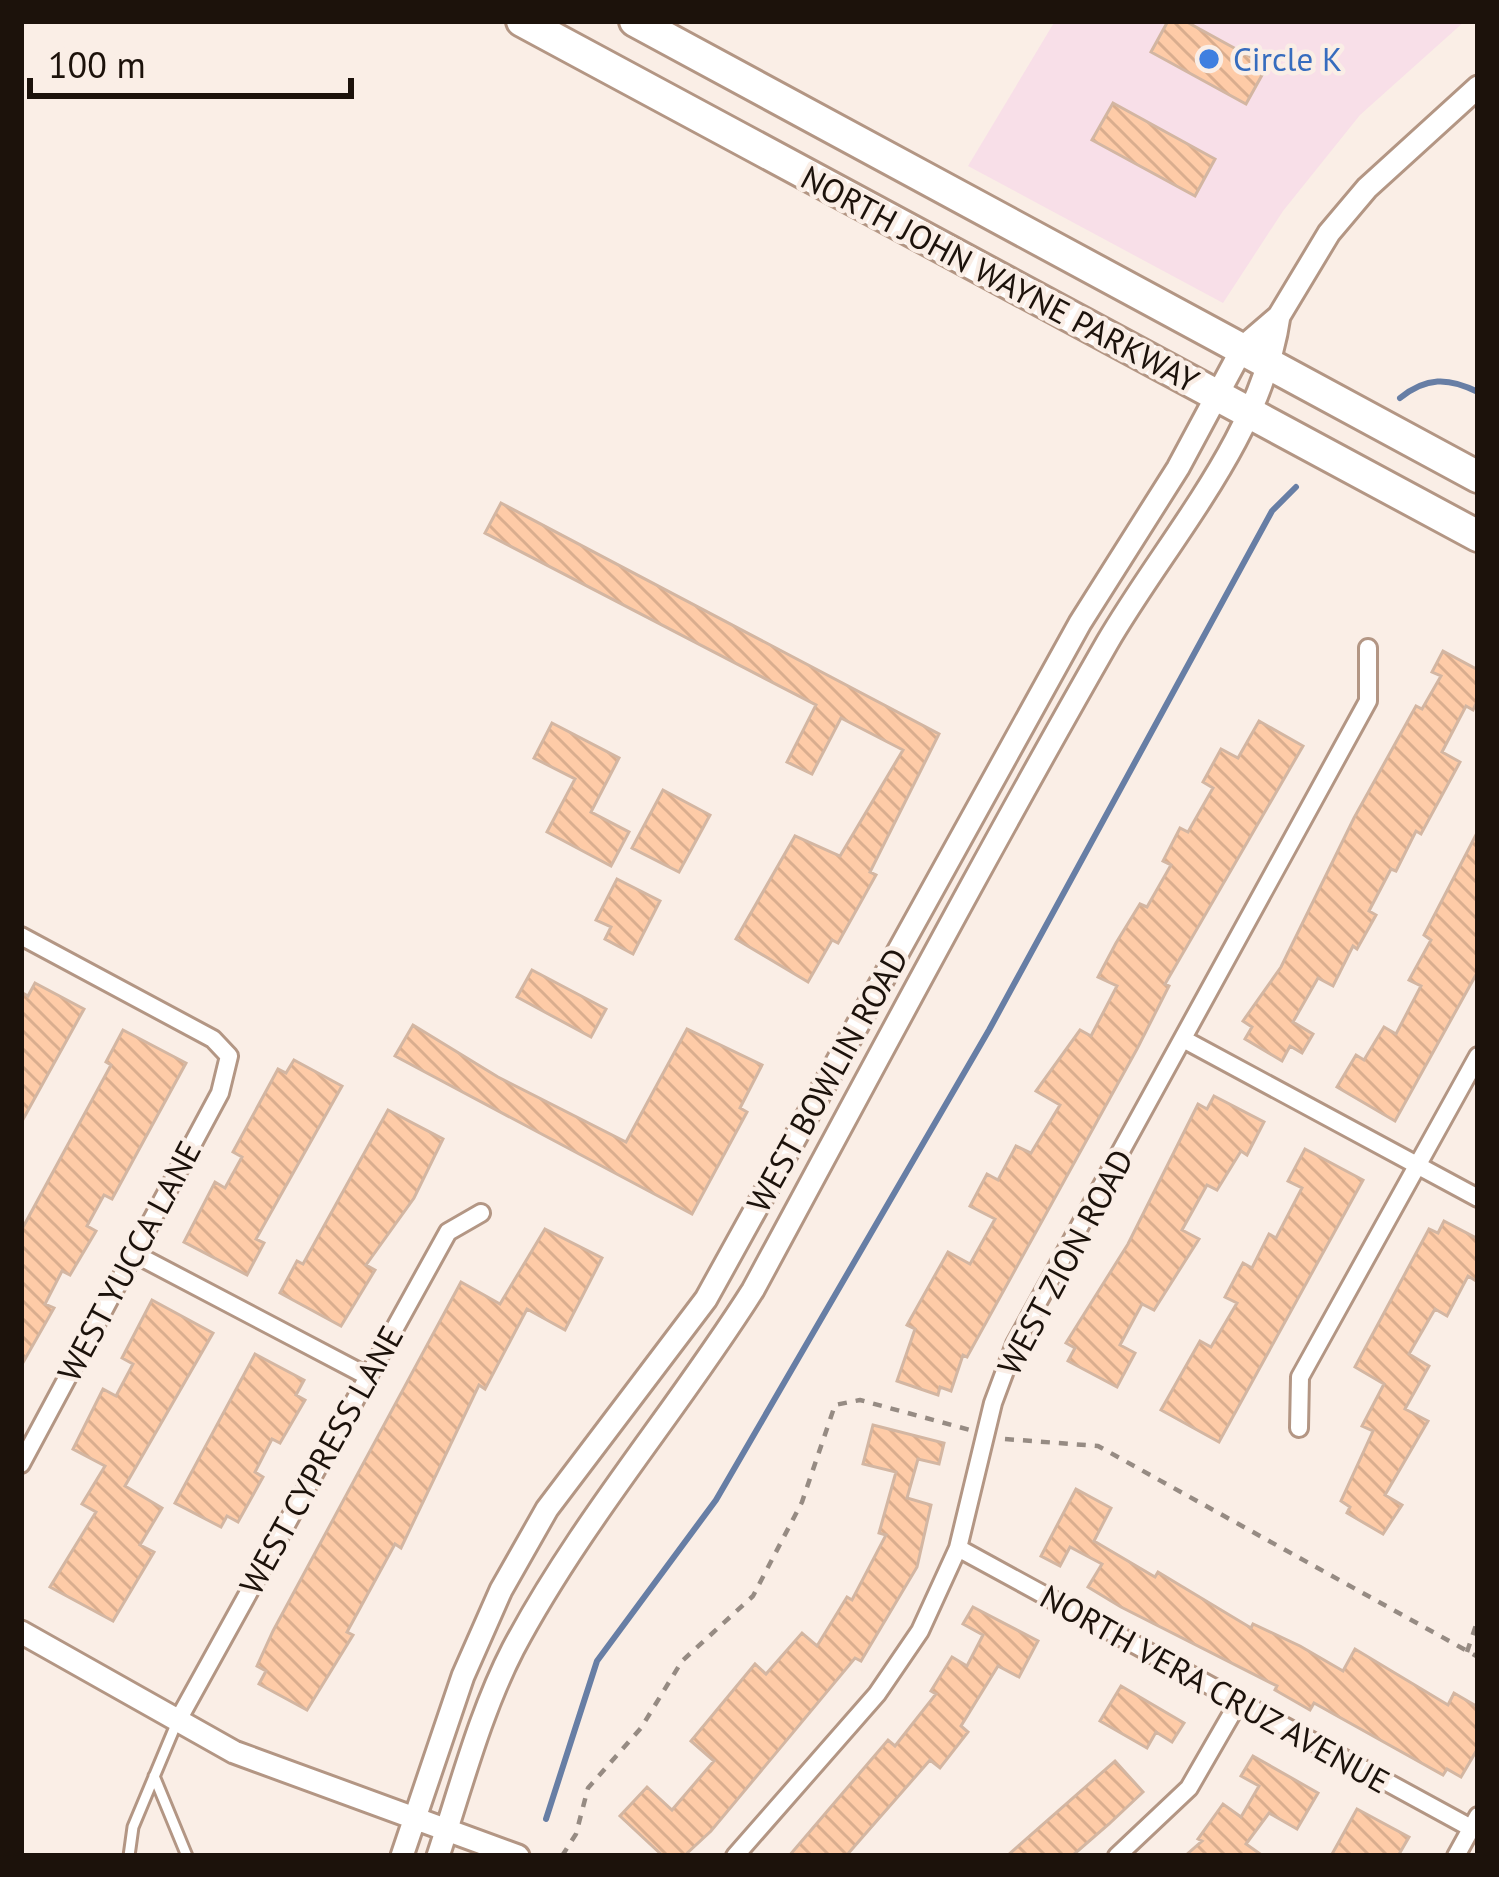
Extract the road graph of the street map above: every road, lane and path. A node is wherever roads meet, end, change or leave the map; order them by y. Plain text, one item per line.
1 (522, 21) edge
2 (635, 21) edge
3 (1478, 87) edge
4 (1279, 316) junction
5 (1243, 347) junction
6 (1273, 363) junction
7 (1216, 397) junction
8 (1246, 413) junction
9 (1478, 477) edge
10 (1478, 536) edge
11 (1368, 648) dead end
12 (21, 936) edge
13 (1185, 1040) junction
14 (1478, 1057) edge
15 (1419, 1166) junction
16 (1478, 1198) edge
17 (481, 1213) dead end
18 (133, 1253) junction
19 (367, 1376) junction
20 (1299, 1428) dead end
21 (995, 1436) junction
22 (21, 1463) edge
23 (958, 1548) junction
24 (1478, 1619) edge
25 (21, 1632) edge
26 (1467, 1652) junction
27 (1478, 1657) edge
28 (1238, 1703) junction
29 (177, 1722) junction
30 (154, 1776) junction
31 (416, 1820) junction
32 (1475, 1822) edge
33 (447, 1831) junction
34 (129, 1856) edge
35 (187, 1856) edge
36 (402, 1856) edge
37 (438, 1856) edge
38 (518, 1856) edge
39 (562, 1856) edge
40 (734, 1856) edge
41 (1117, 1856) edge
42 (1456, 1856) edge

1 - 7 highway, NORTH JOHN WAYNE PARKWAY
2 - 5 highway, NORTH JOHN WAYNE PARKWAY
3 - 4 street, WEST BOWLIN ROAD
4 - 5 street, WEST BOWLIN ROAD
4 - 6 street, WEST BOWLIN ROAD
5 - 6 highway, NORTH JOHN WAYNE PARKWAY
5 - 7 street, WEST BOWLIN ROAD
6 - 8 street, WEST BOWLIN ROAD
6 - 9 highway, NORTH JOHN WAYNE PARKWAY
7 - 8 highway, NORTH JOHN WAYNE PARKWAY
7 - 31 street, WEST BOWLIN ROAD
8 - 10 highway, NORTH JOHN WAYNE PARKWAY
8 - 33 street, WEST BOWLIN ROAD
11 - 13 street, WEST ZION ROAD
12 - 18 street, WEST YUCCA LANE
13 - 15 street
13 - 21 street, WEST ZION ROAD
14 - 15 street
15 - 16 street
15 - 20 street
17 - 19 street, WEST CYPRESS LANE
18 - 19 street
18 - 22 street, WEST YUCCA LANE
19 - 29 street, WEST CYPRESS LANE
21 - 23 street, WEST ZION ROAD
21 - 26 path
21 - 39 path
23 - 28 street, NORTH VERA CRUZ AVENUE
23 - 40 street, WEST ZION ROAD
24 - 26 path
25 - 29 street
26 - 27 path
28 - 32 street, NORTH VERA CRUZ AVENUE
28 - 41 street
29 - 30 lane
29 - 31 street
30 - 34 lane
30 - 35 lane
31 - 33 street
31 - 36 street, WEST BOWLIN ROAD
32 - 42 street
33 - 37 street, WEST BOWLIN ROAD
33 - 38 street

